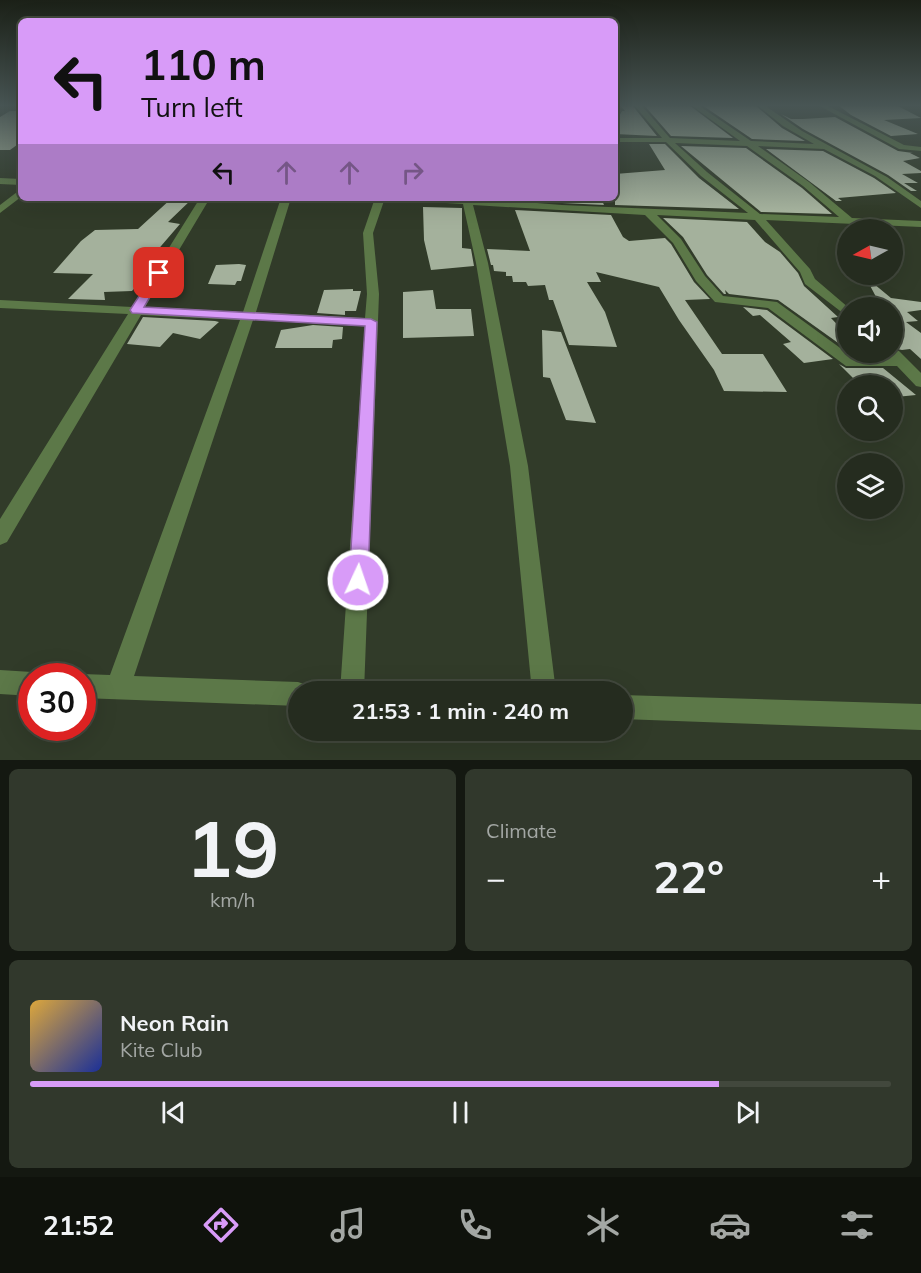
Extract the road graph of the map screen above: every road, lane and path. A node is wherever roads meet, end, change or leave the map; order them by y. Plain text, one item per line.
1 (668, 140) edge
2 (680, 140) edge
3 (741, 140) edge
4 (813, 140) edge
5 (889, 140) edge
6 (744, 143) junction
7 (824, 147) junction
8 (921, 149) edge
9 (0, 181) edge
10 (18, 182) edge
11 (18, 195) edge
12 (203, 201) edge
13 (285, 201) edge
14 (379, 201) edge
15 (467, 201) edge
16 (506, 201) edge
17 (544, 202) edge
18 (921, 205) edge
19 (0, 210) edge
20 (648, 212) junction
21 (756, 215) junction
22 (847, 219) edge
23 (837, 220) edge
24 (903, 223) edge
25 (921, 224) edge
26 (837, 304) edge
27 (2, 306) edge
28 (136, 310) junction
29 (248, 316) junction
30 (371, 322) junction
31 (837, 353) edge
32 (902, 363) edge
33 (921, 382) edge
34 (0, 536) edge
35 (353, 681) edge
36 (543, 681) edge
37 (0, 682) edge
38 (18, 683) edge
39 (96, 686) edge
40 (118, 687) junction
41 (288, 694) edge
42 (633, 707) edge
43 (921, 717) edge

1 - 21 street
2 - 6 street
3 - 6 street
4 - 7 street
5 - 8 street
6 - 7 street
6 - 22 street
7 - 18 street
9 - 10 street
11 - 19 street
12 - 28 street
13 - 29 street
14 - 30 street
15 - 36 street
16 - 17 street
17 - 20 street
20 - 21 street
20 - 31 street
21 - 23 street
21 - 26 street
24 - 25 street
27 - 28 street
28 - 29 street
28 - 34 street
29 - 30 street
29 - 40 street
30 - 35 street
32 - 33 street
37 - 38 street
39 - 40 street
40 - 41 street
42 - 43 street

